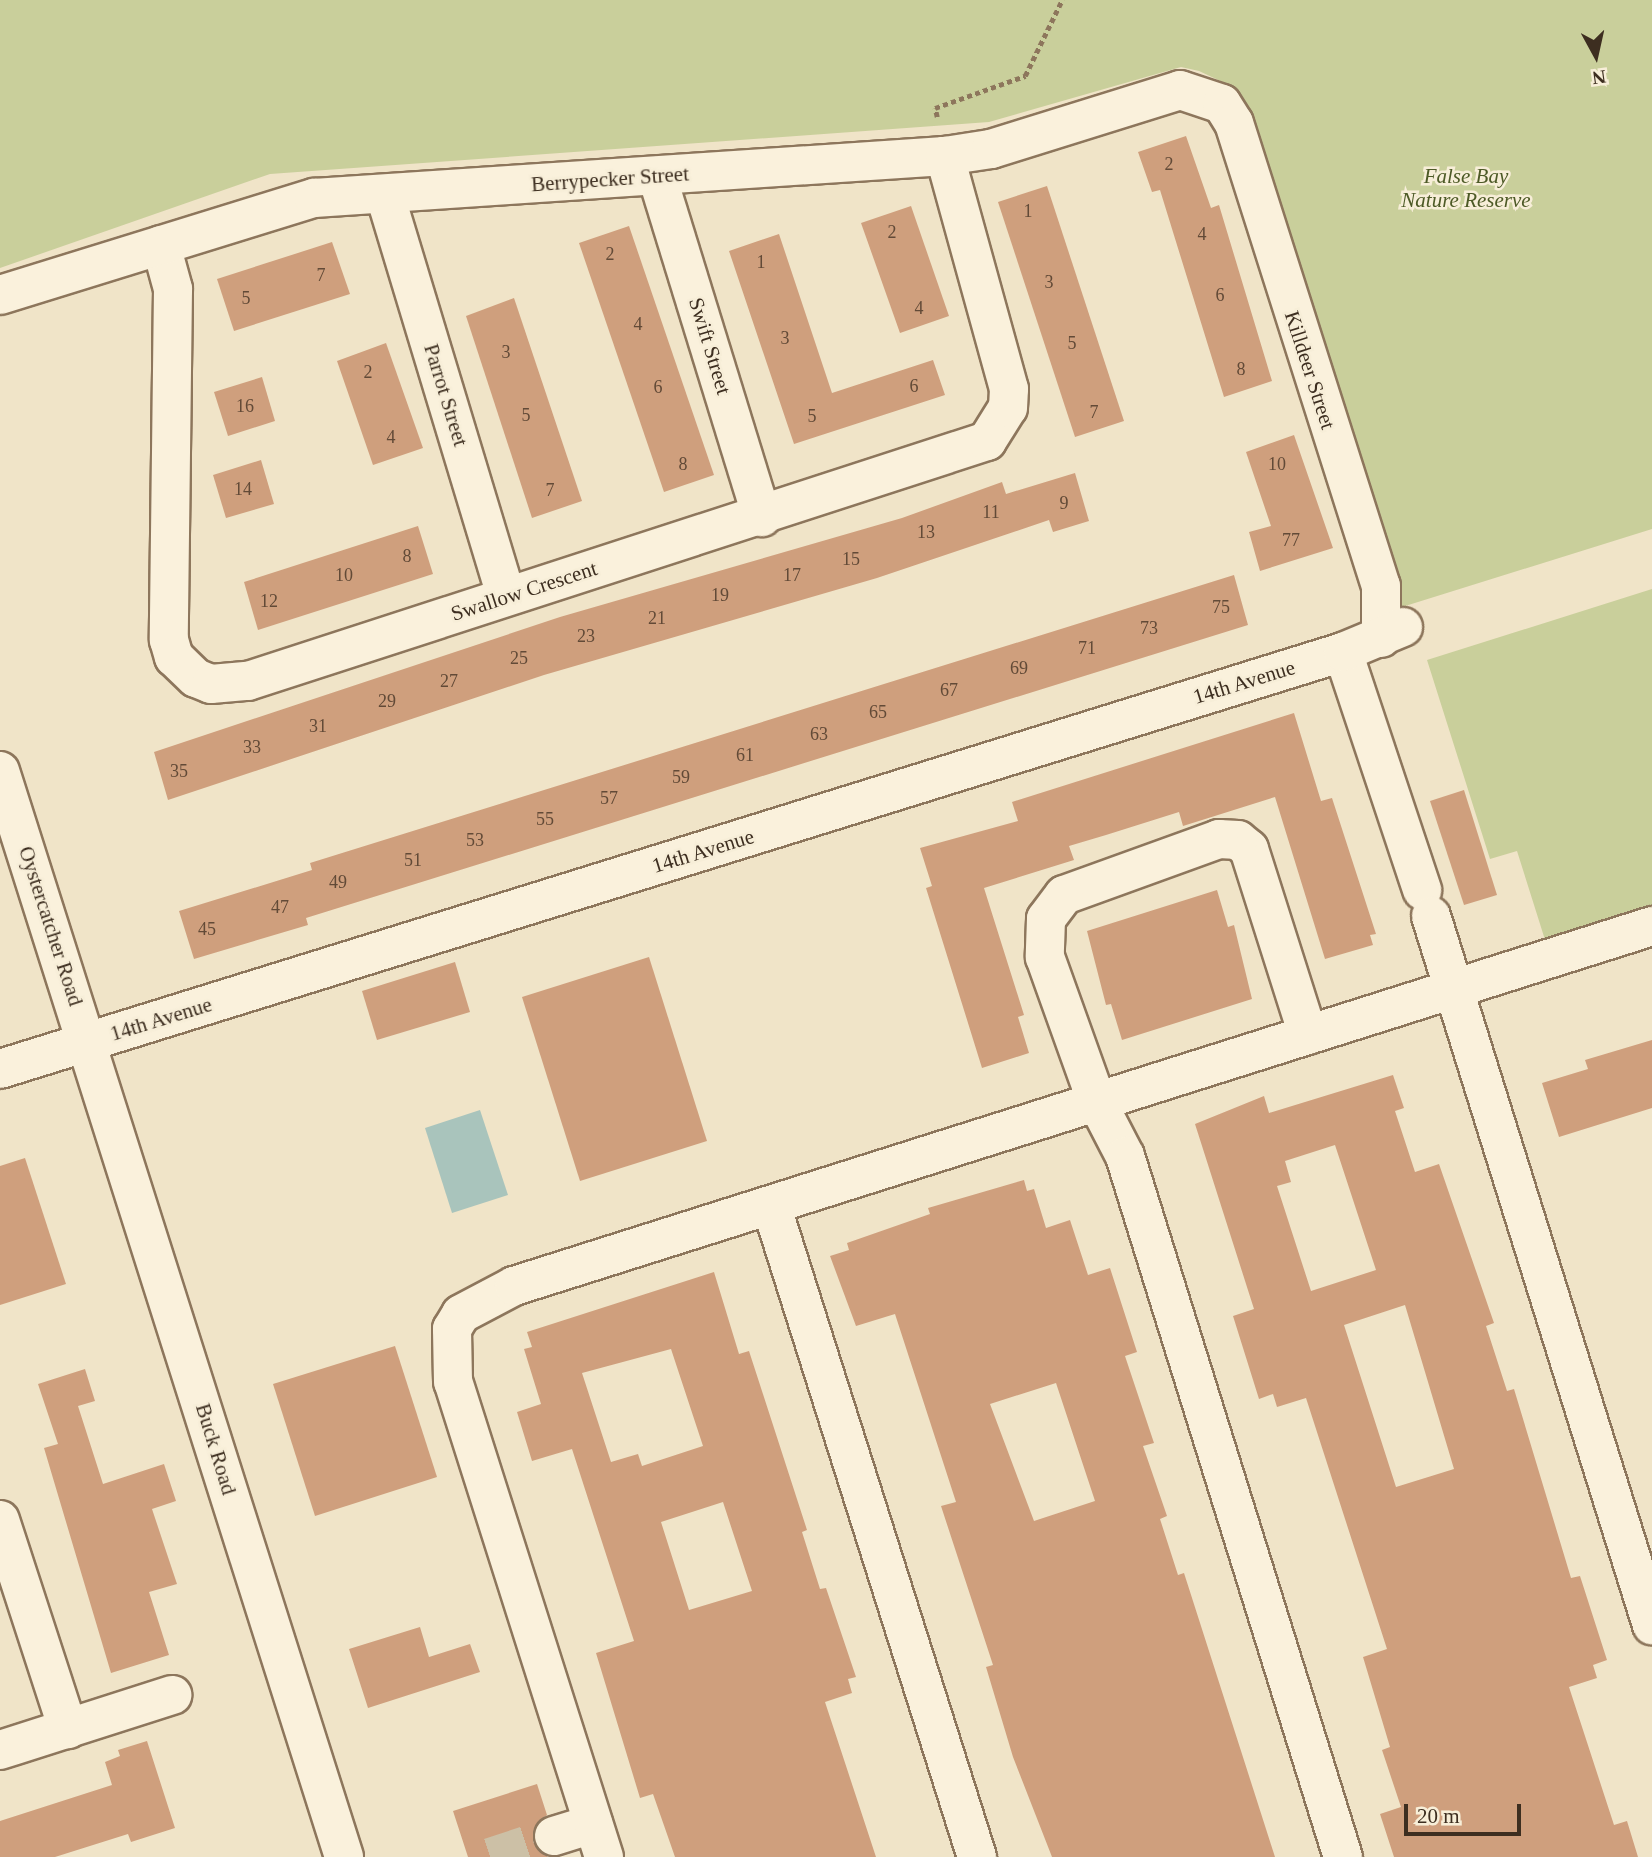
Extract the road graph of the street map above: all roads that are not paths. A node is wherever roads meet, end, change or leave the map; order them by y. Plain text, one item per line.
1 (1222, 104) joint
2 (945, 156) junction
3 (657, 176) junction
4 (385, 195) junction
5 (161, 245) junction
6 (0, 295) edge
7 (762, 517) junction
8 (506, 595) junction
9 (1392, 633) joint
10 (1343, 652) junction
11 (0, 771) edge
12 (1652, 926) edge
13 (1455, 986) junction
14 (1308, 1035) junction
15 (89, 1041) junction
16 (0, 1069) edge
17 (1097, 1102) junction
18 (772, 1208) junction
19 (0, 1520) edge
20 (1652, 1625) edge
21 (172, 1695) dead end
22 (68, 1729) junction
23 (0, 1750) edge
24 (554, 1836) tunnel mouth
25 (598, 1840) edge
26 (344, 1857) edge
27 (977, 1857) edge
28 (1343, 1857) edge

1 - 2 street, Berrypecker Street
1 - 9 street, Killdeer Street
2 - 3 street, Berrypecker Street
2 - 7 street, Swallow Crescent
3 - 4 street, Berrypecker Street
3 - 7 street, Swift Street
4 - 5 street, Berrypecker Street
4 - 8 street, Parrot Street
5 - 6 street, Berrypecker Street
5 - 8 street, Swallow Crescent
7 - 8 street, Swallow Crescent
9 - 10 street, 14th Avenue
10 - 13 street
10 - 15 street, 14th Avenue
11 - 15 street, Oystercatcher Road
12 - 13 street
13 - 14 street
13 - 20 street
14 - 17 street
14 - 17 street
15 - 16 street, 14th Avenue
15 - 26 street, Buck Road
17 - 18 street
17 - 28 street
18 - 25 street
18 - 27 street
19 - 22 street
21 - 22 street
22 - 23 street
24 - 25 street

